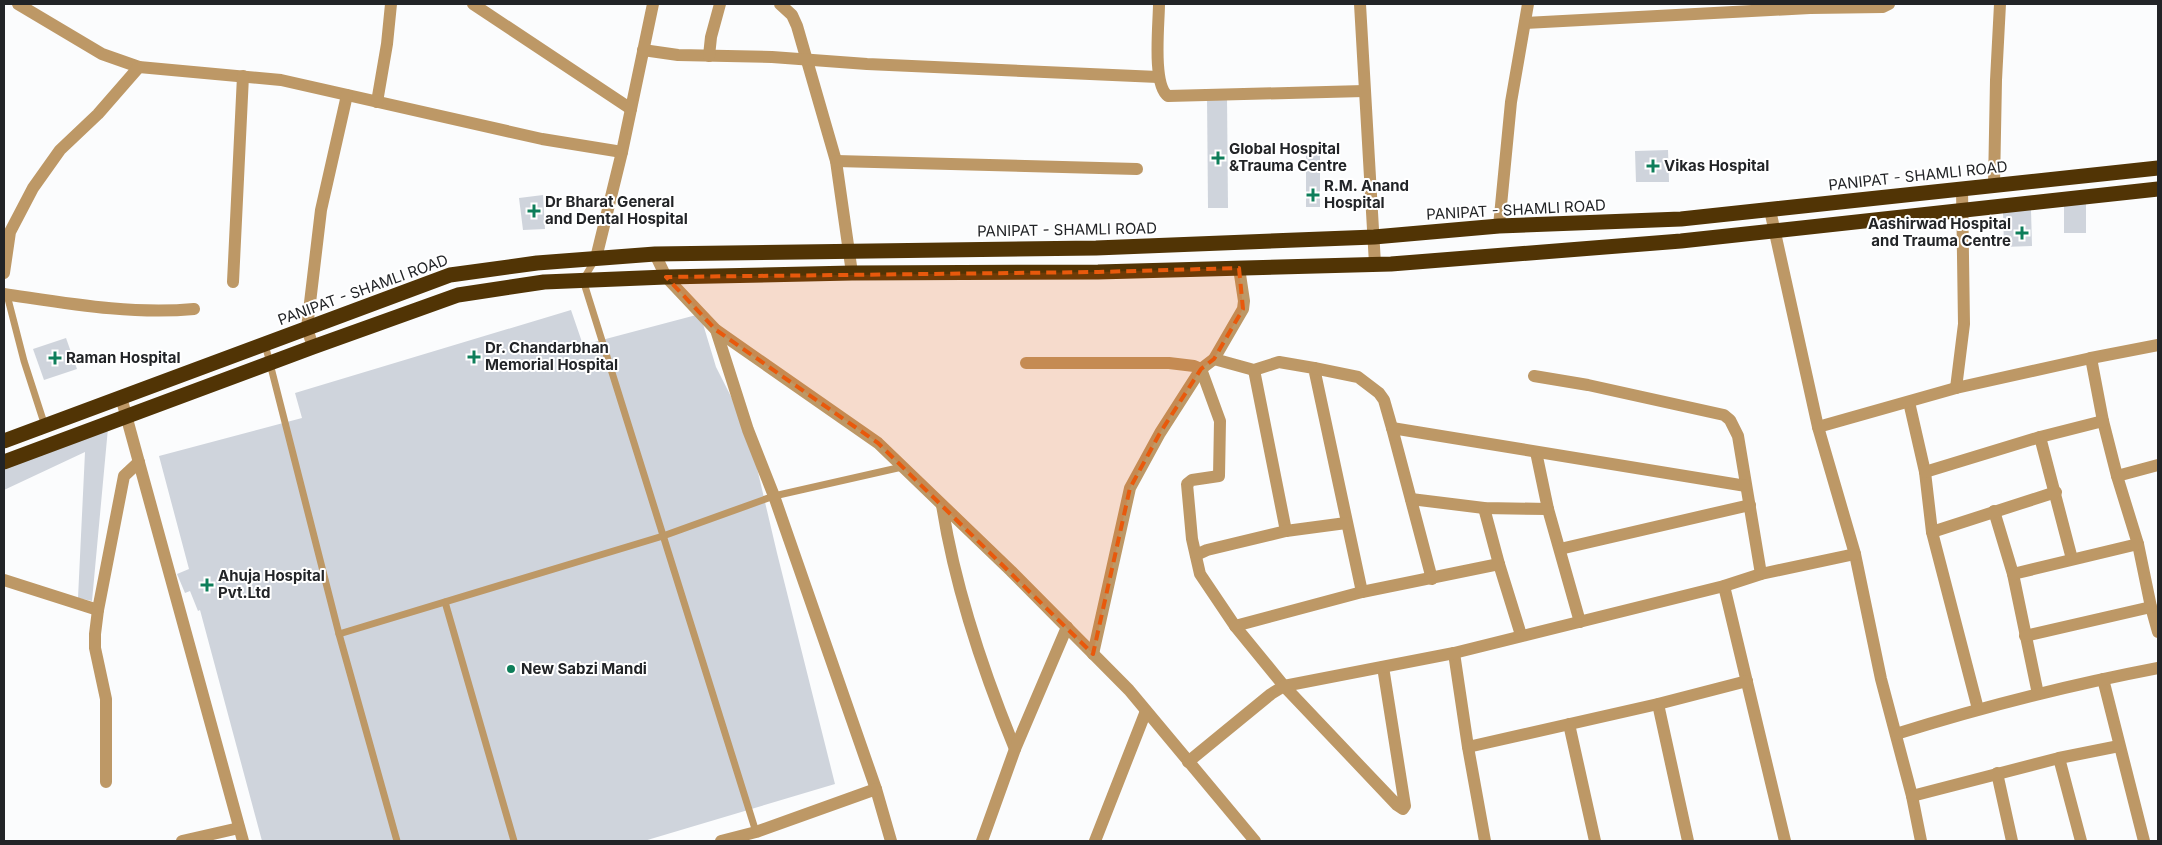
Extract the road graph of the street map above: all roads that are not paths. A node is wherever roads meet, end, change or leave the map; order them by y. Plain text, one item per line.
1 (19, 4) edge
2 (391, 4) edge
3 (473, 4) edge
4 (653, 4) edge
5 (720, 4) edge
6 (780, 4) edge
7 (1159, 4) edge
8 (1360, 4) edge
9 (1528, 4) edge
10 (1889, 4) edge
11 (2000, 4) edge
12 (1526, 23) junction
13 (644, 50) junction
14 (709, 56) junction
15 (806, 60) junction
16 (139, 67) junction
17 (243, 76) junction
18 (1158, 78) junction
19 (1364, 91) junction
20 (346, 95) junction
21 (377, 102) junction
22 (631, 109) junction
23 (622, 152) junction
24 (836, 161) junction
25 (2158, 168) edge
26 (1137, 169) dead end
27 (1994, 185) junction
28 (1962, 188) junction
29 (2158, 189) edge
30 (1770, 210) junction
31 (1963, 210) junction
32 (1499, 226) junction
33 (1774, 230) junction
34 (1374, 237) junction
35 (849, 250) junction
36 (655, 254) junction
37 (596, 258) junction
38 (1375, 264) junction
39 (1239, 268) junction
40 (4, 273) edge
41 (852, 273) junction
42 (666, 277) junction
43 (583, 280) junction
44 (232, 282) dead end
45 (5, 295) edge
46 (194, 309) dead end
47 (307, 328) junction
48 (716, 330) junction
49 (265, 344) junction
50 (2158, 345) edge
51 (313, 347) junction
52 (2091, 358) junction
53 (1214, 359) junction
54 (269, 363) junction
55 (1026, 363) dead end
56 (1314, 368) junction
57 (1201, 369) junction
58 (1254, 370) junction
59 (1534, 376) dead end
60 (1956, 388) junction
61 (122, 397) junction
62 (1908, 402) junction
63 (127, 416) junction
64 (2103, 421) junction
65 (44, 426) junction
66 (1818, 427) junction
67 (1392, 428) junction
68 (2040, 437) junction
69 (4, 441) edge
70 (1536, 452) junction
71 (4, 462) edge
72 (140, 462) junction
73 (2158, 465) edge
74 (902, 467) junction
75 (1925, 472) junction
76 (2117, 476) junction
77 (1746, 486) junction
78 (2056, 492) junction
79 (774, 496) junction
80 (1412, 498) junction
81 (942, 505) junction
82 (1750, 506) junction
83 (1484, 508) junction
84 (1548, 509) junction
85 (1994, 511) junction
86 (1346, 523) junction
87 (1286, 531) junction
88 (1932, 532) junction
89 (663, 536) junction
90 (2138, 544) junction
91 (1560, 549) junction
92 (1855, 554) junction
93 (1196, 556) junction
94 (2072, 559) junction
95 (1499, 564) junction
96 (1761, 574) junction
97 (2013, 574) junction
98 (1432, 579) junction
99 (4, 580) edge
100 (1724, 586) junction
101 (1362, 592) junction
102 (445, 602) junction
103 (2151, 607) junction
104 (98, 610) junction
105 (1580, 622) junction
106 (1235, 626) junction
107 (1066, 627) junction
108 (2158, 632) edge
109 (339, 634) junction
110 (1522, 635) junction
111 (2025, 636) junction
112 (1454, 653) junction
113 (1093, 654) junction
114 (1383, 667) junction
115 (2158, 668) edge
116 (2103, 679) junction
117 (1747, 681) junction
118 (1284, 686) junction
119 (2038, 694) junction
120 (1658, 704) junction
121 (1978, 709) junction
122 (1146, 711) junction
123 (1569, 724) junction
124 (1896, 734) junction
125 (2119, 746) junction
126 (1468, 747) junction
127 (1015, 749) junction
128 (2059, 758) junction
129 (1188, 762) junction
130 (1997, 773) junction
131 (106, 782) dead end
132 (876, 789) junction
133 (1912, 796) junction
134 (239, 828) junction
135 (756, 832) junction
136 (182, 841) edge
137 (243, 841) edge
138 (396, 841) edge
139 (514, 841) edge
140 (721, 841) edge
141 (892, 841) edge
142 (982, 841) edge
143 (1095, 841) edge
144 (1255, 841) edge
145 (1485, 841) edge
146 (1595, 841) edge
147 (1688, 841) edge
148 (1785, 841) edge
149 (1921, 841) edge
150 (2012, 841) edge
151 (2081, 841) edge
152 (2144, 841) edge

1 - 16 street
2 - 21 street
3 - 22 street
4 - 13 street
5 - 14 street
6 - 15 street
7 - 18 street
8 - 19 street
9 - 12 street
10 - 12 street
11 - 27 street
12 - 32 street
13 - 14 street
13 - 22 street
14 - 15 street
15 - 18 street
15 - 24 street
16 - 17 street
16 - 40 street
17 - 20 street
17 - 44 street
18 - 19 street
19 - 34 street
20 - 21 street
20 - 47 street
21 - 23 street
22 - 23 street
23 - 37 street
24 - 26 street
24 - 35 street
25 - 27 highway, PANIPAT - SHAMLI ROAD
27 - 28 highway, PANIPAT - SHAMLI ROAD
28 - 30 highway, PANIPAT - SHAMLI ROAD
28 - 31 street
29 - 31 highway
30 - 32 highway, PANIPAT - SHAMLI ROAD
30 - 33 street
31 - 33 highway
31 - 60 street
32 - 34 highway, PANIPAT - SHAMLI ROAD
33 - 38 highway
33 - 66 street
34 - 35 highway, PANIPAT - SHAMLI ROAD
34 - 38 street
35 - 36 highway, PANIPAT - SHAMLI ROAD
35 - 41 street
36 - 37 highway, PANIPAT - SHAMLI ROAD
36 - 42 street
37 - 43 lane
37 - 47 highway, PANIPAT - SHAMLI ROAD
38 - 39 highway
39 - 41 highway
39 - 53 street
41 - 42 highway
42 - 43 highway
42 - 48 street
43 - 51 highway
43 - 89 lane
45 - 46 street
45 - 65 lane
47 - 49 highway, PANIPAT - SHAMLI ROAD
47 - 51 street
48 - 74 street
48 - 79 street
49 - 54 lane
49 - 61 highway, PANIPAT - SHAMLI ROAD
50 - 52 street
51 - 54 highway
52 - 60 street
52 - 64 street
53 - 57 street
53 - 58 street
54 - 63 highway
54 - 109 lane
55 - 57 street
56 - 58 street
56 - 67 street
56 - 86 street
57 - 93 street
57 - 113 street
58 - 87 street
59 - 77 street
60 - 62 street
61 - 63 street
61 - 65 highway, PANIPAT - SHAMLI ROAD
62 - 66 street
62 - 75 street
63 - 71 highway
63 - 72 street
64 - 68 street
64 - 76 street
65 - 69 highway, PANIPAT - SHAMLI ROAD
66 - 92 street
67 - 70 street
67 - 80 street
68 - 75 street
68 - 78 street
70 - 77 street
70 - 84 street
72 - 104 street
72 - 134 street
73 - 76 street
74 - 79 lane
74 - 81 street
75 - 88 street
76 - 90 street
77 - 82 street
78 - 85 street
78 - 94 street
79 - 89 lane
79 - 132 street
80 - 83 street
80 - 98 street
81 - 107 street
81 - 127 street
82 - 91 street
82 - 96 street
83 - 84 street
83 - 95 street
84 - 91 street
85 - 88 street
85 - 97 street
86 - 87 street
86 - 101 street
87 - 93 street
88 - 121 street
89 - 102 lane
89 - 135 lane
90 - 94 street
90 - 103 street
91 - 105 street
92 - 96 street
92 - 124 street
93 - 106 street
94 - 97 street
95 - 98 street
95 - 110 street
96 - 100 street
97 - 111 street
98 - 101 street
99 - 104 street
100 - 105 street
100 - 117 street
101 - 106 street
102 - 109 lane
102 - 139 lane
103 - 108 street
103 - 111 street
104 - 131 street
105 - 110 street
106 - 118 street
107 - 113 street
107 - 127 street
109 - 138 lane
110 - 112 street
111 - 119 street
112 - 114 street
112 - 126 street
113 - 122 street
114 - 118 street
114 - 118 street
115 - 116 street
116 - 119 street
116 - 125 street
117 - 120 street
117 - 148 street
118 - 129 street
119 - 121 street
120 - 123 street
120 - 147 street
121 - 124 street
122 - 129 street
122 - 143 street
123 - 126 street
123 - 146 street
124 - 133 street
125 - 128 street
125 - 152 street
126 - 145 street
127 - 142 street
128 - 130 street
128 - 151 street
129 - 144 street
130 - 133 street
130 - 150 street
132 - 135 street
132 - 141 street
133 - 149 street
134 - 136 street
134 - 137 street
135 - 140 street

